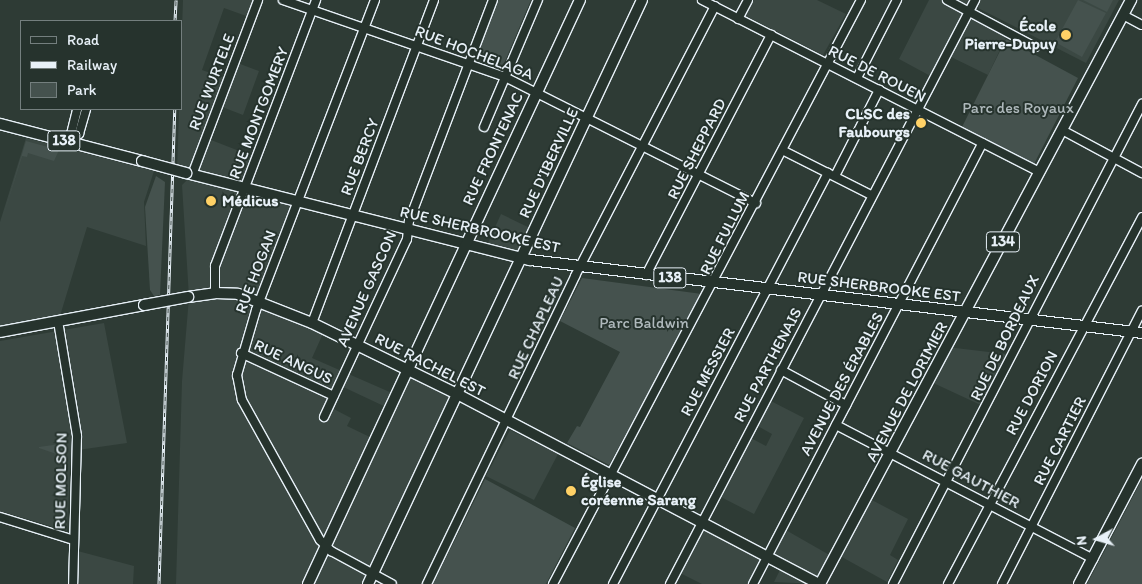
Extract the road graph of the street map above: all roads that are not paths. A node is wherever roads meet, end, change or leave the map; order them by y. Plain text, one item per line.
1 (258, 0) edge
2 (283, 0) edge
3 (316, 0) edge
4 (375, 0) edge
5 (434, 0) edge
6 (492, 0) edge
7 (538, 0) edge
8 (580, 0) edge
9 (642, 0) edge
10 (702, 0) edge
11 (748, 0) edge
12 (861, 0) edge
13 (897, 0) edge
14 (948, 0) edge
15 (975, 0) edge
16 (1131, 0) edge
17 (715, 6) junction
18 (313, 9) junction
19 (969, 12) junction
20 (1123, 15) junction
21 (738, 18) junction
22 (1142, 25) edge
23 (365, 27) junction
24 (771, 35) junction
25 (417, 45) junction
26 (1035, 46) dead end
27 (468, 64) junction
28 (828, 64) junction
29 (505, 77) junction
30 (857, 78) junction
31 (879, 90) junction
32 (536, 92) junction
33 (1142, 104) edge
34 (917, 109) junction
35 (77, 110) edge
36 (86, 110) edge
37 (587, 118) junction
38 (0, 124) edge
39 (484, 127) dead end
40 (1062, 130) junction
41 (69, 142) junction
42 (983, 143) junction
43 (643, 146) junction
44 (784, 150) junction
45 (1113, 158) junction
46 (1039, 172) junction
47 (1142, 173) edge
48 (189, 174) junction
49 (699, 174) junction
50 (831, 175) junction
51 (244, 189) junction
52 (871, 195) junction
53 (297, 202) junction
54 (756, 203) junction
55 (352, 216) junction
56 (1142, 216) edge
57 (408, 229) junction
58 (466, 244) junction
59 (521, 258) junction
60 (581, 267) junction
61 (646, 275) junction
62 (715, 283) junction
63 (768, 289) junction
64 (215, 293) junction
65 (820, 296) junction
66 (260, 300) junction
67 (899, 304) junction
68 (1142, 311) edge
69 (966, 312) junction
70 (1030, 320) junction
71 (58, 321) junction
72 (312, 323) junction
73 (1084, 326) junction
74 (0, 332) edge
75 (1131, 332) junction
76 (1142, 333) edge
77 (358, 345) junction
78 (241, 353) junction
79 (408, 370) junction
80 (781, 370) junction
81 (457, 394) junction
82 (334, 396) junction
83 (846, 405) junction
84 (324, 418) dead end
85 (508, 421) junction
86 (836, 425) junction
87 (892, 454) junction
88 (1142, 464) edge
89 (611, 474) junction
90 (946, 482) junction
91 (657, 498) junction
92 (989, 504) junction
93 (0, 517) edge
94 (702, 522) junction
95 (1032, 527) junction
96 (74, 540) junction
97 (324, 546) junction
98 (767, 556) junction
99 (1093, 559) junction
100 (371, 579) edge
101 (72, 584) edge
102 (308, 584) edge
103 (392, 584) edge
104 (427, 584) edge
105 (553, 584) edge
106 (613, 584) edge
107 (670, 584) edge
108 (752, 584) edge
109 (819, 584) edge
110 (893, 584) edge
111 (948, 584) edge
112 (1002, 584) edge
113 (1079, 584) edge

1 - 48 street, RUE WURTELE
2 - 18 street, RUE HOCHELAGA
3 - 18 street, RUE MONTGOMERY
4 - 23 street, RUE HOGAN
5 - 25 street, RUE BERCY
6 - 27 street, AVENUE GASCON
7 - 29 street
8 - 32 main road, RUE FRONTENAC
9 - 37 main road, RUE D'IBERVILLE
10 - 17 street, RUE DE ROUEN
11 - 21 street
12 - 28 street, RUE FULLUM
13 - 30 street
14 - 19 street
15 - 19 street, RUE PARTHENAIS
16 - 20 main road, AVENUE DE LORIMIER / 134
17 - 21 street, RUE DE ROUEN
17 - 43 street, RUE CHAPLEAU
18 - 23 street, RUE HOCHELAGA
18 - 51 street, RUE MONTGOMERY
19 - 26 street
19 - 34 street, RUE PARTHENAIS
20 - 22 street
20 - 40 main road, AVENUE DE LORIMIER / 134
21 - 24 street, RUE DE ROUEN
23 - 25 street, RUE HOCHELAGA
23 - 53 street, RUE HOGAN
24 - 28 street, RUE DE ROUEN
24 - 49 street, RUE SHEPPARD
25 - 27 street, RUE HOCHELAGA
25 - 55 street, RUE BERCY
27 - 29 street, RUE HOCHELAGA
27 - 57 street, AVENUE GASCON
28 - 30 street, RUE DE ROUEN
28 - 44 street, RUE FULLUM
29 - 32 street, RUE HOCHELAGA
29 - 39 street
30 - 31 street, RUE DE ROUEN
31 - 34 street, RUE DE ROUEN
31 - 50 street, RUE MESSIER
32 - 37 street, RUE HOCHELAGA
32 - 58 main road, RUE FRONTENAC
33 - 45 street, RUE DE BORDEAUX
34 - 42 street, RUE DE ROUEN
34 - 52 street, RUE PARTHENAIS
35 - 41 street
36 - 41 street
37 - 43 street, RUE HOCHELAGA
37 - 59 main road, RUE D'IBERVILLE
38 - 41 main road, RUE SHERBROOKE EST / 138
40 - 45 street
40 - 46 main road, AVENUE DE LORIMIER / 134
41 - 48 main road, RUE SHERBROOKE EST / 138, bridge
42 - 46 street, RUE DE ROUEN
42 - 67 street, AVENUE DES ÉRABLES
43 - 49 street, RUE HOCHELAGA
43 - 60 street, RUE CHAPLEAU
44 - 50 street
44 - 54 street, RUE FULLUM
45 - 47 street
45 - 70 street, RUE DE BORDEAUX
46 - 69 main road, AVENUE DE LORIMIER / 134
48 - 51 main road, RUE SHERBROOKE EST / 138
49 - 54 street, RUE HOCHELAGA
49 - 61 street, RUE SHEPPARD
50 - 52 street
50 - 63 street, RUE MESSIER
51 - 53 main road, RUE SHERBROOKE EST / 138
51 - 64 street, RUE MONTGOMERY
52 - 65 street, RUE PARTHENAIS
53 - 55 main road, RUE SHERBROOKE EST / 138
53 - 66 street, RUE HOGAN
54 - 62 street, RUE FULLUM
55 - 57 main road, RUE SHERBROOKE EST / 138
55 - 72 street, RUE BERCY
56 - 73 street, RUE DORION
57 - 58 main road, RUE SHERBROOKE EST / 138
57 - 77 street, AVENUE GASCON
58 - 59 main road, RUE SHERBROOKE EST / 138
58 - 79 main road, RUE FRONTENAC
59 - 60 main road, RUE SHERBROOKE EST / 138
59 - 81 main road, RUE D'IBERVILLE
60 - 61 main road, RUE SHERBROOKE EST / 138
60 - 85 street, RUE CHAPLEAU
61 - 62 main road, RUE SHERBROOKE EST / 138
62 - 63 main road, RUE SHERBROOKE EST / 138
62 - 89 street, RUE FULLUM
63 - 65 main road, RUE SHERBROOKE EST / 138
63 - 91 street, RUE MESSIER
64 - 66 main road, RUE RACHEL EST
64 - 71 main road, RUE RACHEL EST, bridge
65 - 67 main road, RUE SHERBROOKE EST / 138
65 - 80 street, RUE PARTHENAIS
66 - 72 main road, RUE RACHEL EST
66 - 78 street, RUE HOGAN
67 - 69 main road, RUE SHERBROOKE EST / 138
67 - 83 street, AVENUE DES ÉRABLES
68 - 75 street, RUE CARTIER
69 - 70 main road, RUE SHERBROOKE EST / 138
69 - 87 main road, AVENUE DE LORIMIER
70 - 73 main road, RUE SHERBROOKE EST / 138
70 - 90 street, RUE DE BORDEAUX
71 - 74 main road, RUE RACHEL EST
71 - 96 street, RUE MOLSON
72 - 77 main road, RUE RACHEL EST
73 - 75 main road, RUE SHERBROOKE EST / 138
73 - 92 street, RUE DORION
75 - 76 main road, RUE SHERBROOKE EST / 138
75 - 95 street, RUE CARTIER
77 - 79 main road, RUE RACHEL EST
77 - 82 street, AVENUE GASCON
78 - 82 street, RUE ANGUS
78 - 97 street, RUE HOGAN
79 - 81 main road, RUE RACHEL EST
79 - 97 main road, RUE FRONTENAC
80 - 83 street
80 - 94 street, RUE PARTHENAIS
81 - 85 main road, RUE RACHEL EST
81 - 100 main road, RUE D'IBERVILLE
82 - 84 street, AVENUE GASCON
83 - 86 street, AVENUE DES ÉRABLES
85 - 89 main road, RUE RACHEL EST
85 - 104 street, RUE CHAPLEAU
86 - 87 street, RUE GAUTHIER
86 - 98 street, AVENUE DES ÉRABLES
87 - 90 street, RUE GAUTHIER
87 - 109 main road, AVENUE DE LORIMIER
88 - 99 main road
89 - 91 main road, RUE RACHEL EST
89 - 105 street, RUE FULLUM
90 - 92 street, RUE GAUTHIER
90 - 110 street, RUE DE BORDEAUX
91 - 94 main road, RUE RACHEL EST
91 - 106 street, RUE MESSIER
92 - 95 street, RUE GAUTHIER
92 - 111 street, RUE DORION
93 - 96 street
94 - 98 main road, RUE RACHEL EST
94 - 107 street, RUE PARTHENAIS
95 - 99 street, RUE GAUTHIER
95 - 112 street, RUE CARTIER
96 - 101 street, RUE MOLSON
97 - 100 street
97 - 102 main road, RUE FRONTENAC
98 - 108 street, AVENUE DES ÉRABLES
98 - 109 main road, RUE RACHEL EST
99 - 113 main road
100 - 103 street

